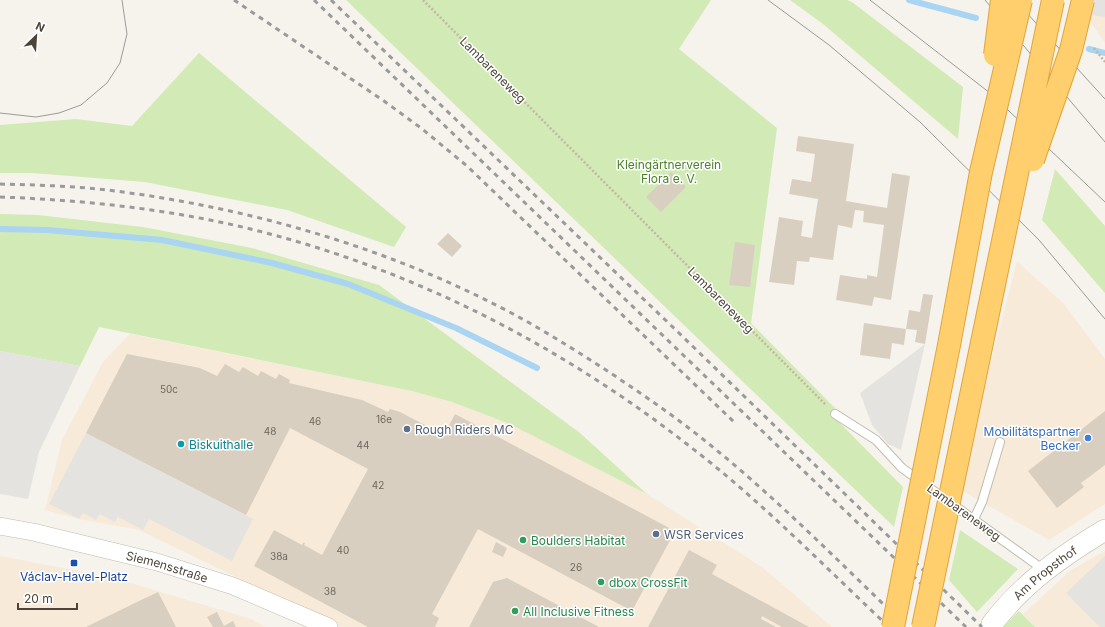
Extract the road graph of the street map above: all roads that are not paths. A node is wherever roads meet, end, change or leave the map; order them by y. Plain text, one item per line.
1 (1002, 0) edge
2 (1021, 0) edge
3 (1053, 0) edge
4 (1083, 0) edge
5 (981, 172) junction
6 (1004, 241) junction
7 (835, 414) road end
8 (1000, 442) dead end
9 (974, 519) junction
10 (0, 526) edge
11 (1105, 530) edge
12 (1044, 570) junction
13 (992, 624) dead end
14 (329, 627) edge
15 (893, 627) edge
16 (923, 627) edge

1 - 5 highway, bridge
2 - 5 highway, bridge
3 - 6 highway, bridge
4 - 6 highway, bridge
5 - 15 highway, bridge
6 - 16 highway, bridge
7 - 9 lane, Lambareneweg
8 - 9 lane
9 - 12 lane, Lambareneweg
10 - 14 street, Siemensstraße
11 - 12 street, Am Propsthof
12 - 13 street, Am Propsthof

